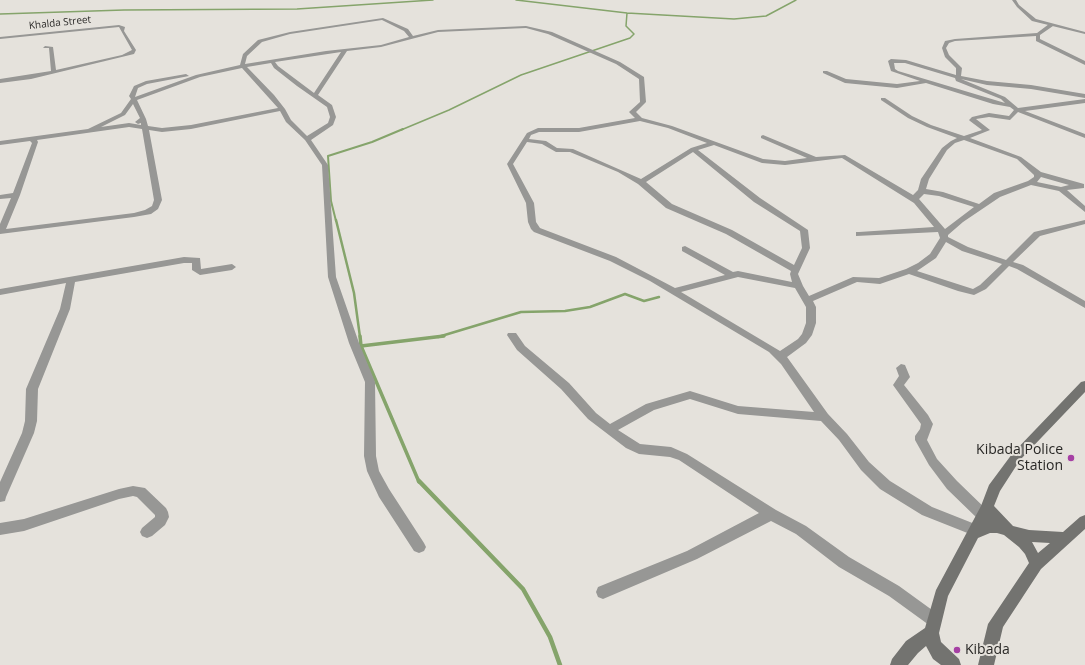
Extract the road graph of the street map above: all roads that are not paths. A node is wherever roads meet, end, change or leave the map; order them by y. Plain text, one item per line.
1 (1014, 0) edge
2 (1051, 25) junction
3 (1085, 33) edge
4 (1038, 34) junction
5 (411, 37) junction
6 (0, 38) edge
7 (45, 47) dead end
8 (345, 50) junction
9 (272, 61) junction
10 (1085, 63) edge
11 (242, 66) junction
12 (220, 70) junction
13 (54, 71) junction
14 (825, 72) dead end
15 (947, 75) junction
16 (958, 77) junction
17 (0, 81) edge
18 (925, 82) junction
19 (315, 96) junction
20 (1085, 96) edge
21 (883, 99) dead end
22 (133, 100) junction
23 (1085, 101) edge
24 (1015, 108) junction
25 (282, 109) junction
26 (144, 119) junction
27 (640, 119) junction
28 (129, 125) junction
29 (144, 128) junction
30 (90, 130) junction
31 (1085, 136) edge
32 (763, 137) dead end
33 (31, 139) junction
34 (307, 139) junction
35 (963, 139) junction
36 (525, 140) junction
37 (0, 143) edge
38 (715, 143) junction
39 (693, 149) junction
40 (817, 159) junction
41 (1038, 174) junction
42 (641, 182) junction
43 (1031, 183) junction
44 (1083, 186) edge
45 (1061, 189) junction
46 (922, 191) junction
47 (16, 195) junction
48 (0, 198) edge
49 (914, 199) junction
50 (979, 206) junction
51 (1085, 210) edge
52 (1085, 222) edge
53 (0, 232) edge
54 (943, 233) junction
55 (859, 234) dead end
56 (685, 249) dead end
57 (1009, 263) junction
58 (232, 267) dead end
59 (795, 270) junction
60 (909, 271) junction
61 (730, 274) junction
62 (71, 280) junction
63 (798, 286) junction
64 (674, 291) junction
65 (0, 292) edge
66 (808, 302) junction
67 (1085, 305) edge
68 (512, 335) dead end
69 (780, 356) junction
70 (901, 368) dead end
71 (1085, 385) edge
72 (824, 416) junction
73 (610, 428) junction
74 (0, 497) edge
75 (985, 511) junction
76 (770, 514) junction
77 (1085, 522) edge
78 (0, 529) edge
79 (1009, 531) junction
80 (147, 532) dead end
81 (974, 532) junction
82 (1064, 538) junction
83 (419, 547) dead end
84 (1036, 564) junction
85 (603, 592) dead end
86 (932, 627) junction
87 (898, 665) edge
88 (953, 665) edge
89 (986, 665) edge

1 - 2 street
2 - 3 street
2 - 4 street
4 - 10 street
4 - 16 street
5 - 8 street
5 - 11 street
5 - 27 street
6 - 13 street, Khalda Street
7 - 13 street
8 - 9 street
8 - 19 street
9 - 11 street
9 - 19 street
11 - 12 street
11 - 25 street
12 - 22 street
12 - 22 street
13 - 17 street
14 - 18 street
15 - 16 street
15 - 18 street
15 - 18 street
16 - 20 street
16 - 24 street
18 - 24 street
19 - 34 street
21 - 35 street
22 - 26 street
22 - 30 street
23 - 24 street
24 - 31 street
24 - 35 street
25 - 29 street
25 - 34 street
26 - 28 street
26 - 29 street
27 - 36 street
27 - 38 street
28 - 29 street
28 - 30 street
29 - 53 street
30 - 33 street
32 - 40 street
33 - 37 street
33 - 47 street
34 - 83 street
35 - 41 street
35 - 46 street
36 - 42 street
36 - 64 street
38 - 39 street
38 - 40 street
39 - 42 street
39 - 59 street
40 - 49 street
41 - 43 street
41 - 44 street
42 - 59 street
43 - 45 street
43 - 50 street
44 - 45 street
45 - 51 street
46 - 49 street
46 - 50 street
47 - 48 street
47 - 53 street
49 - 54 street
50 - 54 street
52 - 57 street
54 - 55 street
54 - 57 street
54 - 60 street
56 - 61 street
57 - 60 street
57 - 67 street
58 - 62 street
59 - 63 street
60 - 66 street
61 - 63 street
61 - 64 street
62 - 65 street
62 - 74 street
63 - 66 street
64 - 69 street
66 - 69 street
68 - 73 street
69 - 72 street
70 - 75 street
71 - 75 main road
72 - 73 street
72 - 81 street
73 - 76 street
75 - 79 main road
75 - 81 main road
76 - 85 street
76 - 86 street
77 - 82 main road
78 - 80 street
79 - 81 main road
79 - 82 main road
79 - 84 main road
81 - 86 main road
82 - 84 main road
84 - 89 main road
86 - 87 main road
86 - 88 main road

